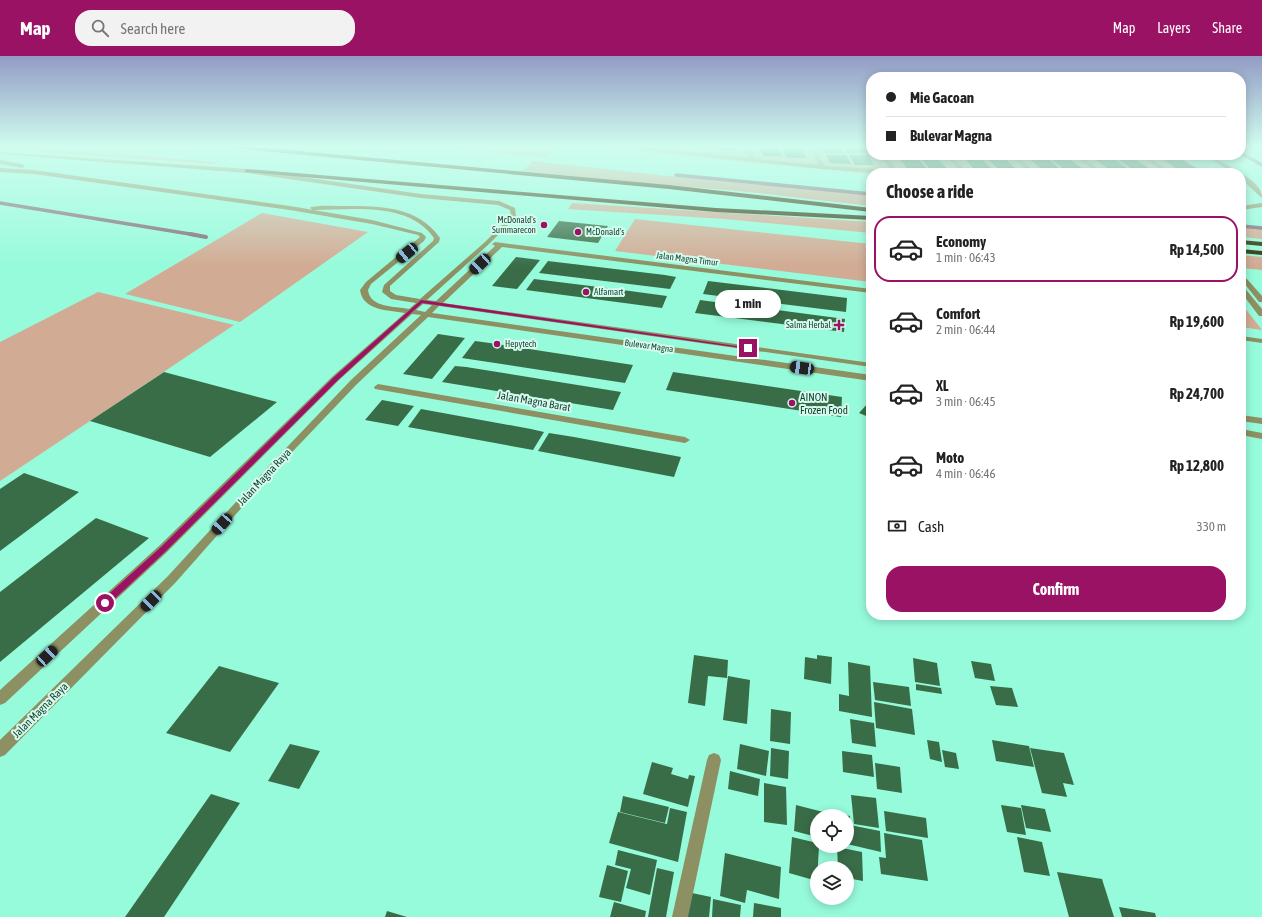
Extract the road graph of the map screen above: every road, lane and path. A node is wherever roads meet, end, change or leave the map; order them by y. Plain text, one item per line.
1 (135, 186) edge
2 (353, 186) edge
3 (430, 186) edge
4 (660, 186) edge
5 (1254, 186) edge
6 (1262, 196) edge
7 (1262, 205) edge
8 (1246, 207) edge
9 (290, 208) junction
10 (866, 210) edge
11 (866, 218) edge
12 (1246, 242) edge
13 (487, 243) junction
14 (502, 244) junction
15 (1262, 244) edge
16 (1246, 251) edge
17 (1262, 253) edge
18 (1246, 281) edge
19 (866, 290) edge
20 (1246, 293) edge
21 (1262, 300) edge
22 (421, 302) junction
23 (437, 304) junction
24 (410, 312) junction
25 (426, 314) junction
26 (1262, 314) edge
27 (1246, 339) edge
28 (1262, 341) edge
29 (866, 364) edge
30 (866, 377) edge
31 (378, 387) dead end
32 (1246, 419) edge
33 (1262, 421) edge
34 (1246, 433) edge
35 (1262, 436) edge
36 (685, 440) dead end
37 (0, 699) edge
38 (0, 750) edge
39 (714, 760) dead end
40 (680, 917) edge

1 - 9 street
2 - 13 street, Jalan Magna Raya
3 - 11 highway
4 - 10 highway
5 - 6 street
7 - 8 street
9 - 22 street, Bulevar Magna
9 - 24 street, Bulevar Magna
12 - 15 highway
13 - 14 street, Jalan Magna Timur
13 - 22 street, Jalan Magna Raya
14 - 19 street, Jalan Magna Timur
14 - 23 street, Jalan Magna Raya
16 - 17 highway
18 - 21 street
20 - 26 street
22 - 23 street, Bulevar Magna
22 - 24 street, Jalan Magna Raya
23 - 25 street, Jalan Magna Raya
23 - 29 street, Bulevar Magna
24 - 25 street, Bulevar Magna
24 - 37 street, Jalan Magna Raya
25 - 30 street, Bulevar Magna
25 - 38 street, Jalan Magna Raya
27 - 28 street
31 - 36 street, Jalan Magna Barat
32 - 33 street
34 - 35 street
39 - 40 street

